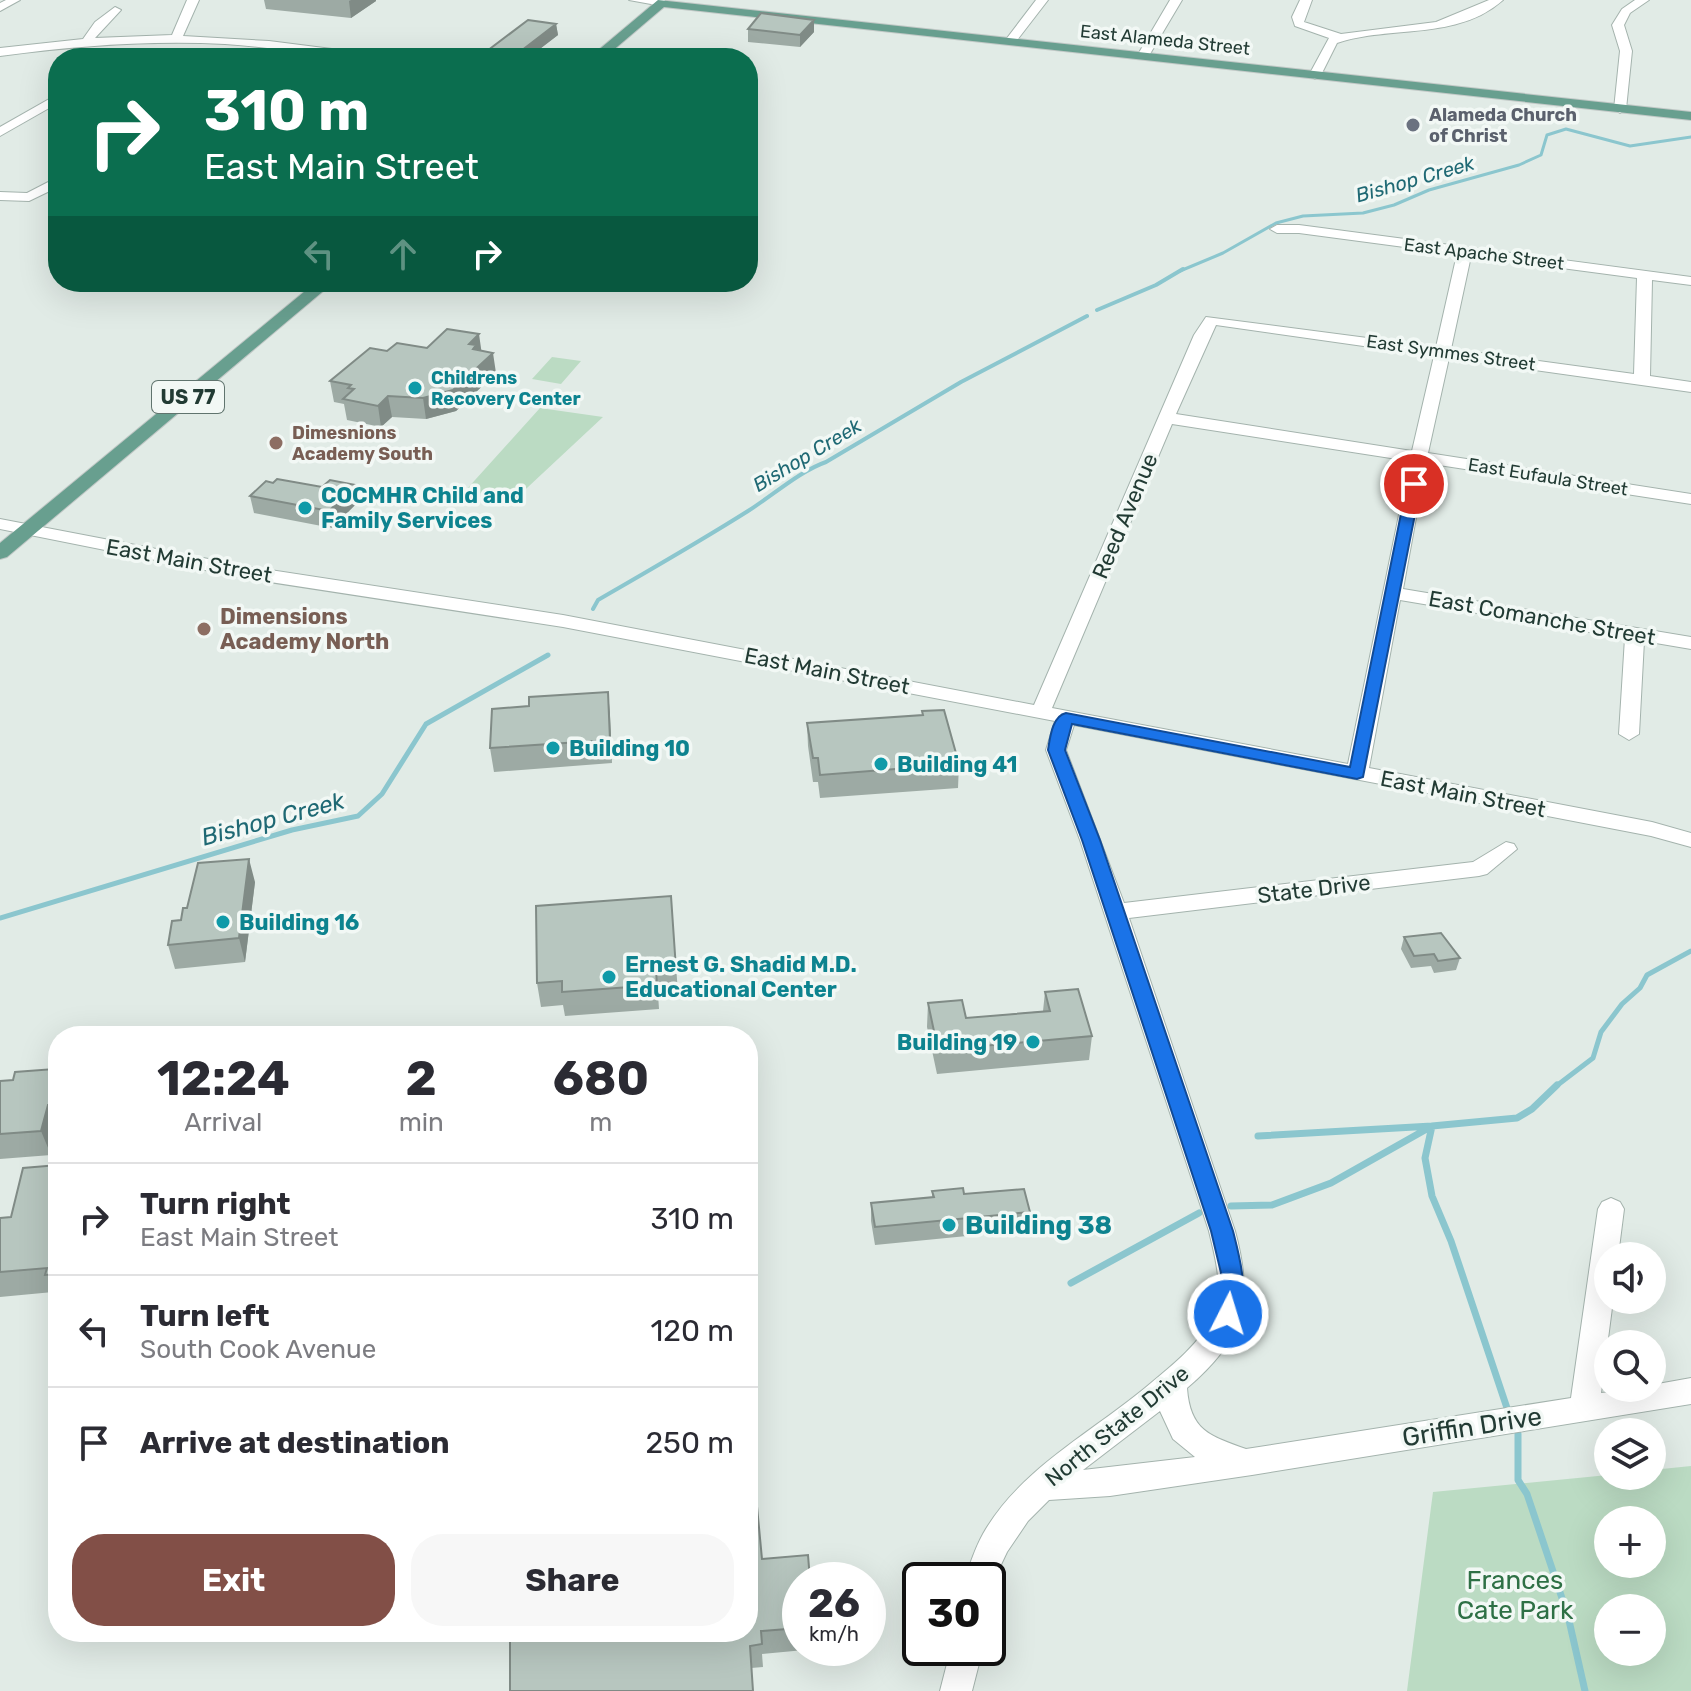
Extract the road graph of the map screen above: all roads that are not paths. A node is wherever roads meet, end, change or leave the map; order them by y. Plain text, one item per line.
1 (14, 0) edge
2 (193, 0) edge
3 (635, 0) edge
4 (1042, 0) edge
5 (1176, 0) edge
6 (1306, 0) edge
7 (1497, 0) edge
8 (1643, 0) edge
9 (664, 2) edge
10 (0, 8) edge
11 (115, 10) dead end
12 (1340, 38) junction
13 (176, 39) junction
14 (136, 40) junction
15 (87, 42) junction
16 (1010, 42) junction
17 (271, 45) junction
18 (132, 48) edge
19 (267, 48) edge
20 (294, 48) edge
21 (608, 48) edge
22 (0, 52) edge
23 (1143, 56) junction
24 (1315, 75) junction
25 (48, 104) edge
26 (1620, 109) junction
27 (1691, 116) edge
28 (0, 132) edge
29 (48, 187) edge
30 (0, 196) edge
31 (1277, 229) dead end
32 (1465, 251) junction
33 (1645, 275) junction
34 (1691, 281) edge
35 (314, 292) edge
36 (1211, 320) joint
37 (1441, 352) junction
38 (1642, 380) junction
39 (1691, 387) edge
40 (1168, 418) junction
41 (1419, 457) junction
42 (1691, 499) edge
43 (0, 524) edge
44 (28, 530) junction
45 (0, 553) edge
46 (1393, 593) junction
47 (1635, 635) junction
48 (1691, 643) edge
49 (1053, 716) junction
50 (1629, 734) dead end
51 (1357, 774) junction
52 (1439, 790) junction
53 (1652, 829) junction
54 (1691, 832) edge
55 (1691, 840) edge
56 (1506, 849) dead end
57 (1691, 855) edge
58 (1115, 912) junction
59 (1611, 1209) dead end
60 (1172, 1385) junction
61 (1691, 1391) edge
62 (1584, 1409) junction
63 (1252, 1462) junction
64 (1041, 1487) junction
65 (986, 1562) edge
66 (962, 1666) edge
67 (956, 1691) edge

1 - 10 street
2 - 13 street
3 - 9 street, East Alameda Street
4 - 16 street
5 - 23 street
6 - 12 street
7 - 12 street
8 - 26 street
9 - 16 main road, East Alameda Street
9 - 21 main road
11 - 15 street
12 - 24 street
13 - 14 street
13 - 17 street
14 - 15 street
14 - 18 street
15 - 22 street
16 - 23 main road, East Alameda Street
17 - 19 street
17 - 20 street
23 - 24 main road, East Alameda Street
24 - 26 main road, East Alameda Street
25 - 28 street
26 - 27 main road, East Alameda Street
29 - 30 street
31 - 32 street, East Apache Street
32 - 33 street, East Apache Street
32 - 37 street
33 - 34 street, East Apache Street
33 - 38 street
35 - 44 main road, US 77
36 - 37 street, East Symmes Street
36 - 40 street, Reed Avenue
37 - 38 street, East Symmes Street
37 - 41 street
38 - 39 street, East Symmes Street
40 - 41 street, East Eufaula Street
40 - 49 street, Reed Avenue
41 - 42 street, East Eufaula Street
41 - 46 street
43 - 44 street, East Main Street
44 - 45 main road, US 77
44 - 49 street, East Main Street
46 - 47 street, East Comanche Street
46 - 51 street
47 - 48 street, East Comanche Street
47 - 50 street
49 - 51 street, East Main Street
49 - 58 street, North State Drive
51 - 52 street, East Main Street
52 - 53 street, East Main Street
52 - 57 street
53 - 54 street, East Main Street
53 - 55 street, East Main Street
56 - 58 street, State Drive
58 - 60 street, North State Drive
59 - 62 street
60 - 63 street, Griffin Drive
60 - 64 street, North State Drive
61 - 62 street, Griffin Drive
62 - 63 street, Griffin Drive
63 - 64 street, Griffin Drive
64 - 65 street, North State Drive
66 - 67 street

